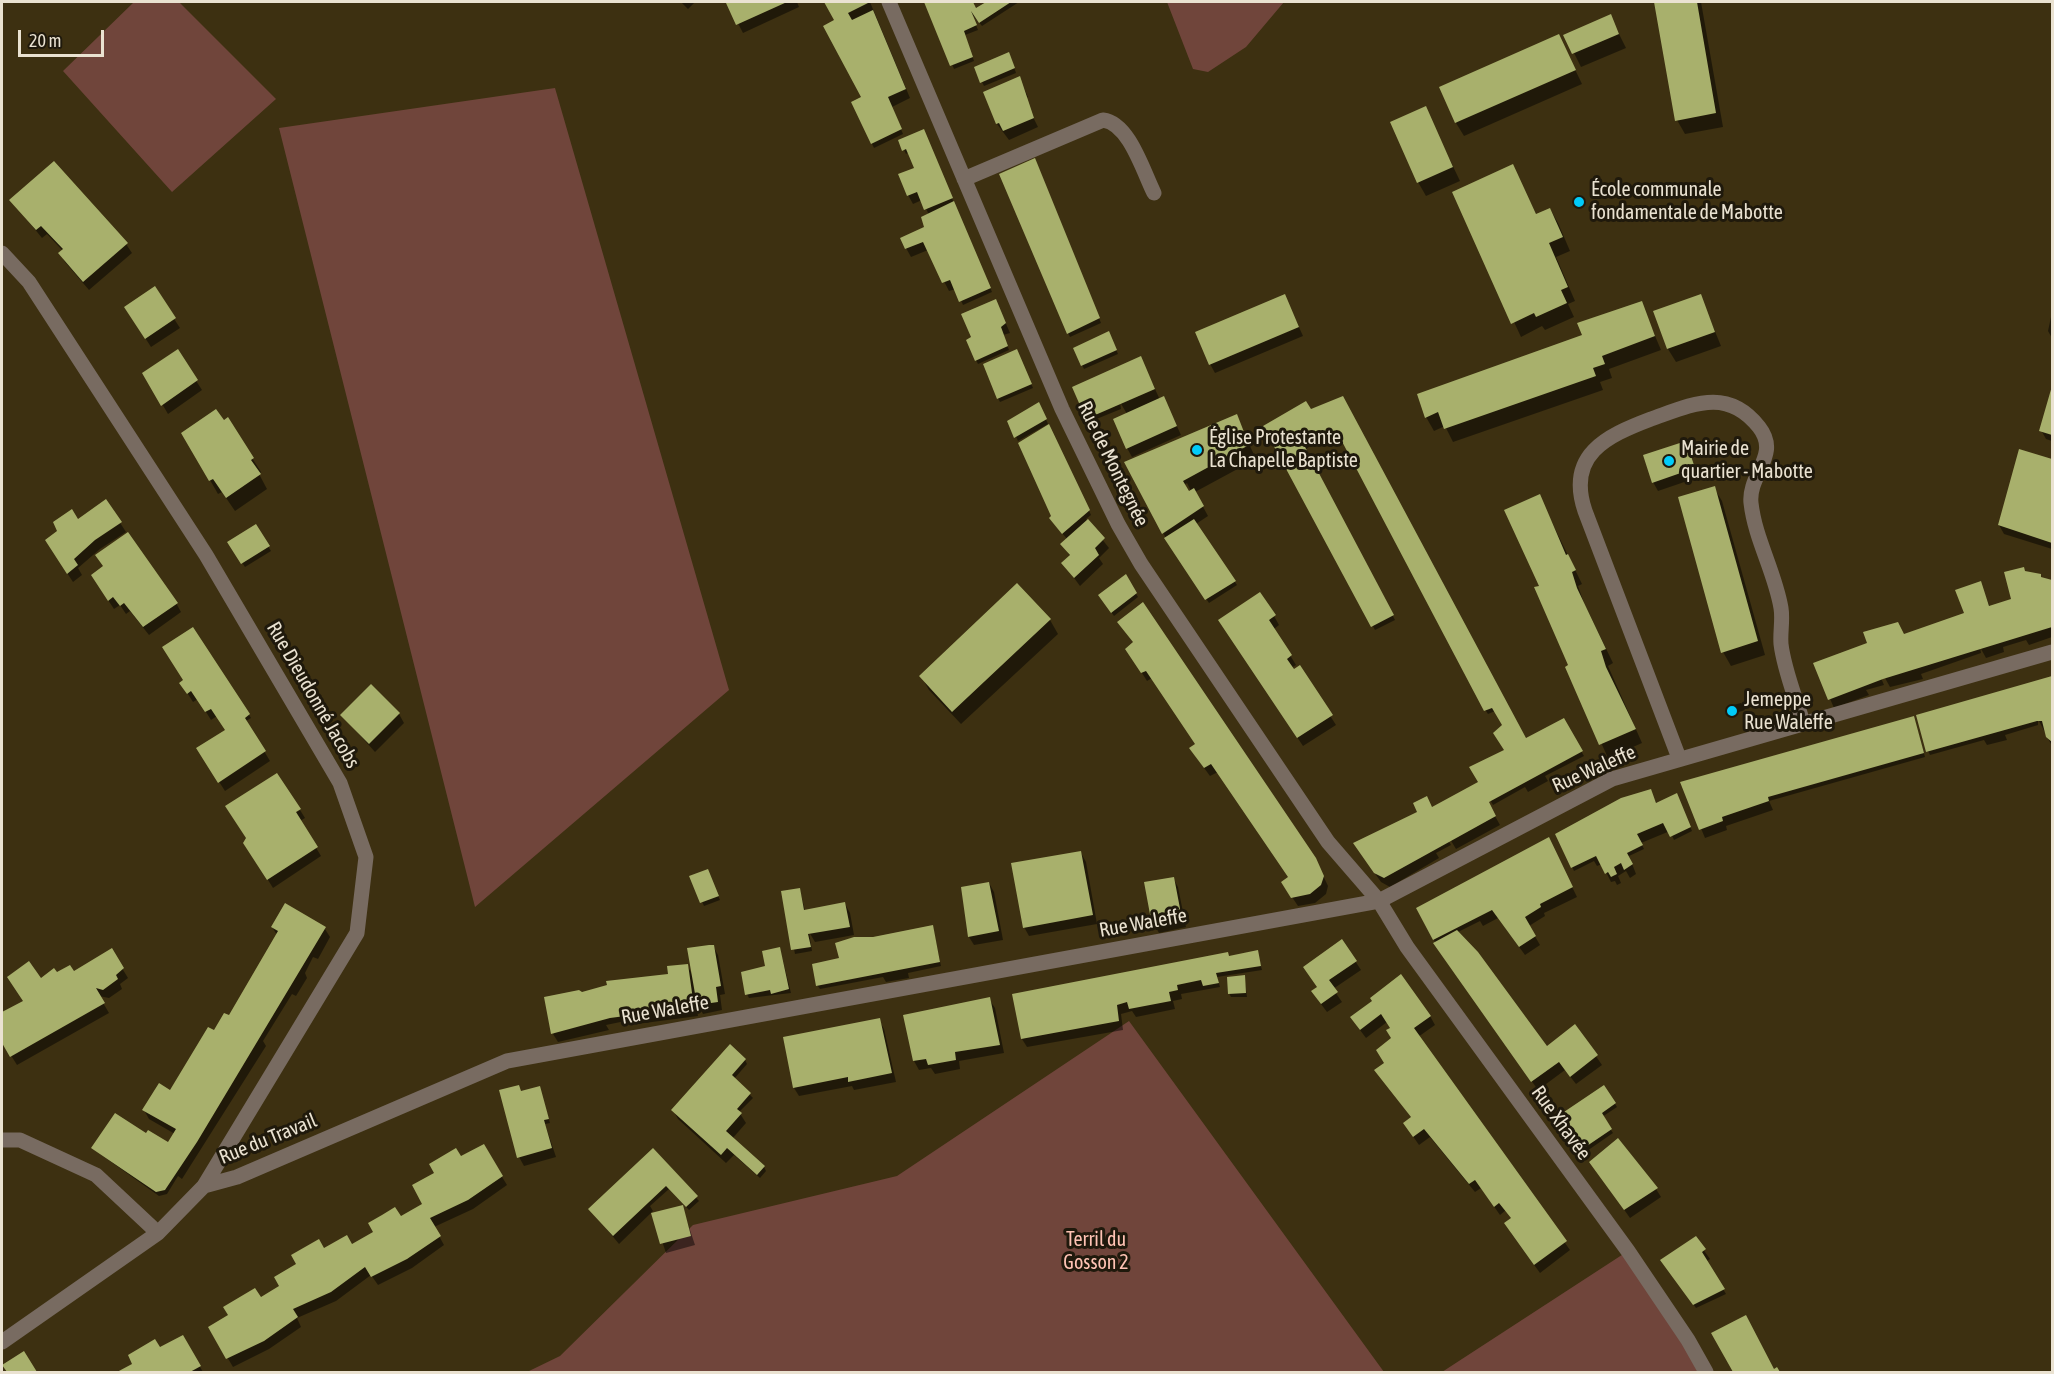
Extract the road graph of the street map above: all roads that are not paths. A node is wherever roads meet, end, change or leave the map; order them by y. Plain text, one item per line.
1 (889, 2) edge
2 (964, 179) junction
3 (1154, 193) dead end
4 (2, 253) edge
5 (2052, 652) edge
6 (1803, 723) junction
7 (1679, 758) junction
8 (1379, 901) junction
9 (587, 1044) joint
10 (2, 1140) edge
11 (204, 1186) junction
12 (158, 1233) junction
13 (2, 1342) edge
14 (1706, 1372) edge

1 - 2 street, Rue de Montegnée
2 - 3 street
2 - 8 street, Rue de Montegnée
4 - 11 street, Rue Dieudonné Jacobs
5 - 6 street, Rue Waleffe
6 - 7 street, Rue Waleffe
6 - 7 street
7 - 8 street, Rue Waleffe
8 - 9 street, Rue Waleffe
8 - 14 street, Rue Xhavée
9 - 11 street, Rue du Travail
10 - 12 street
11 - 12 street, Rue du Travail
12 - 13 street, Rue du Travail

